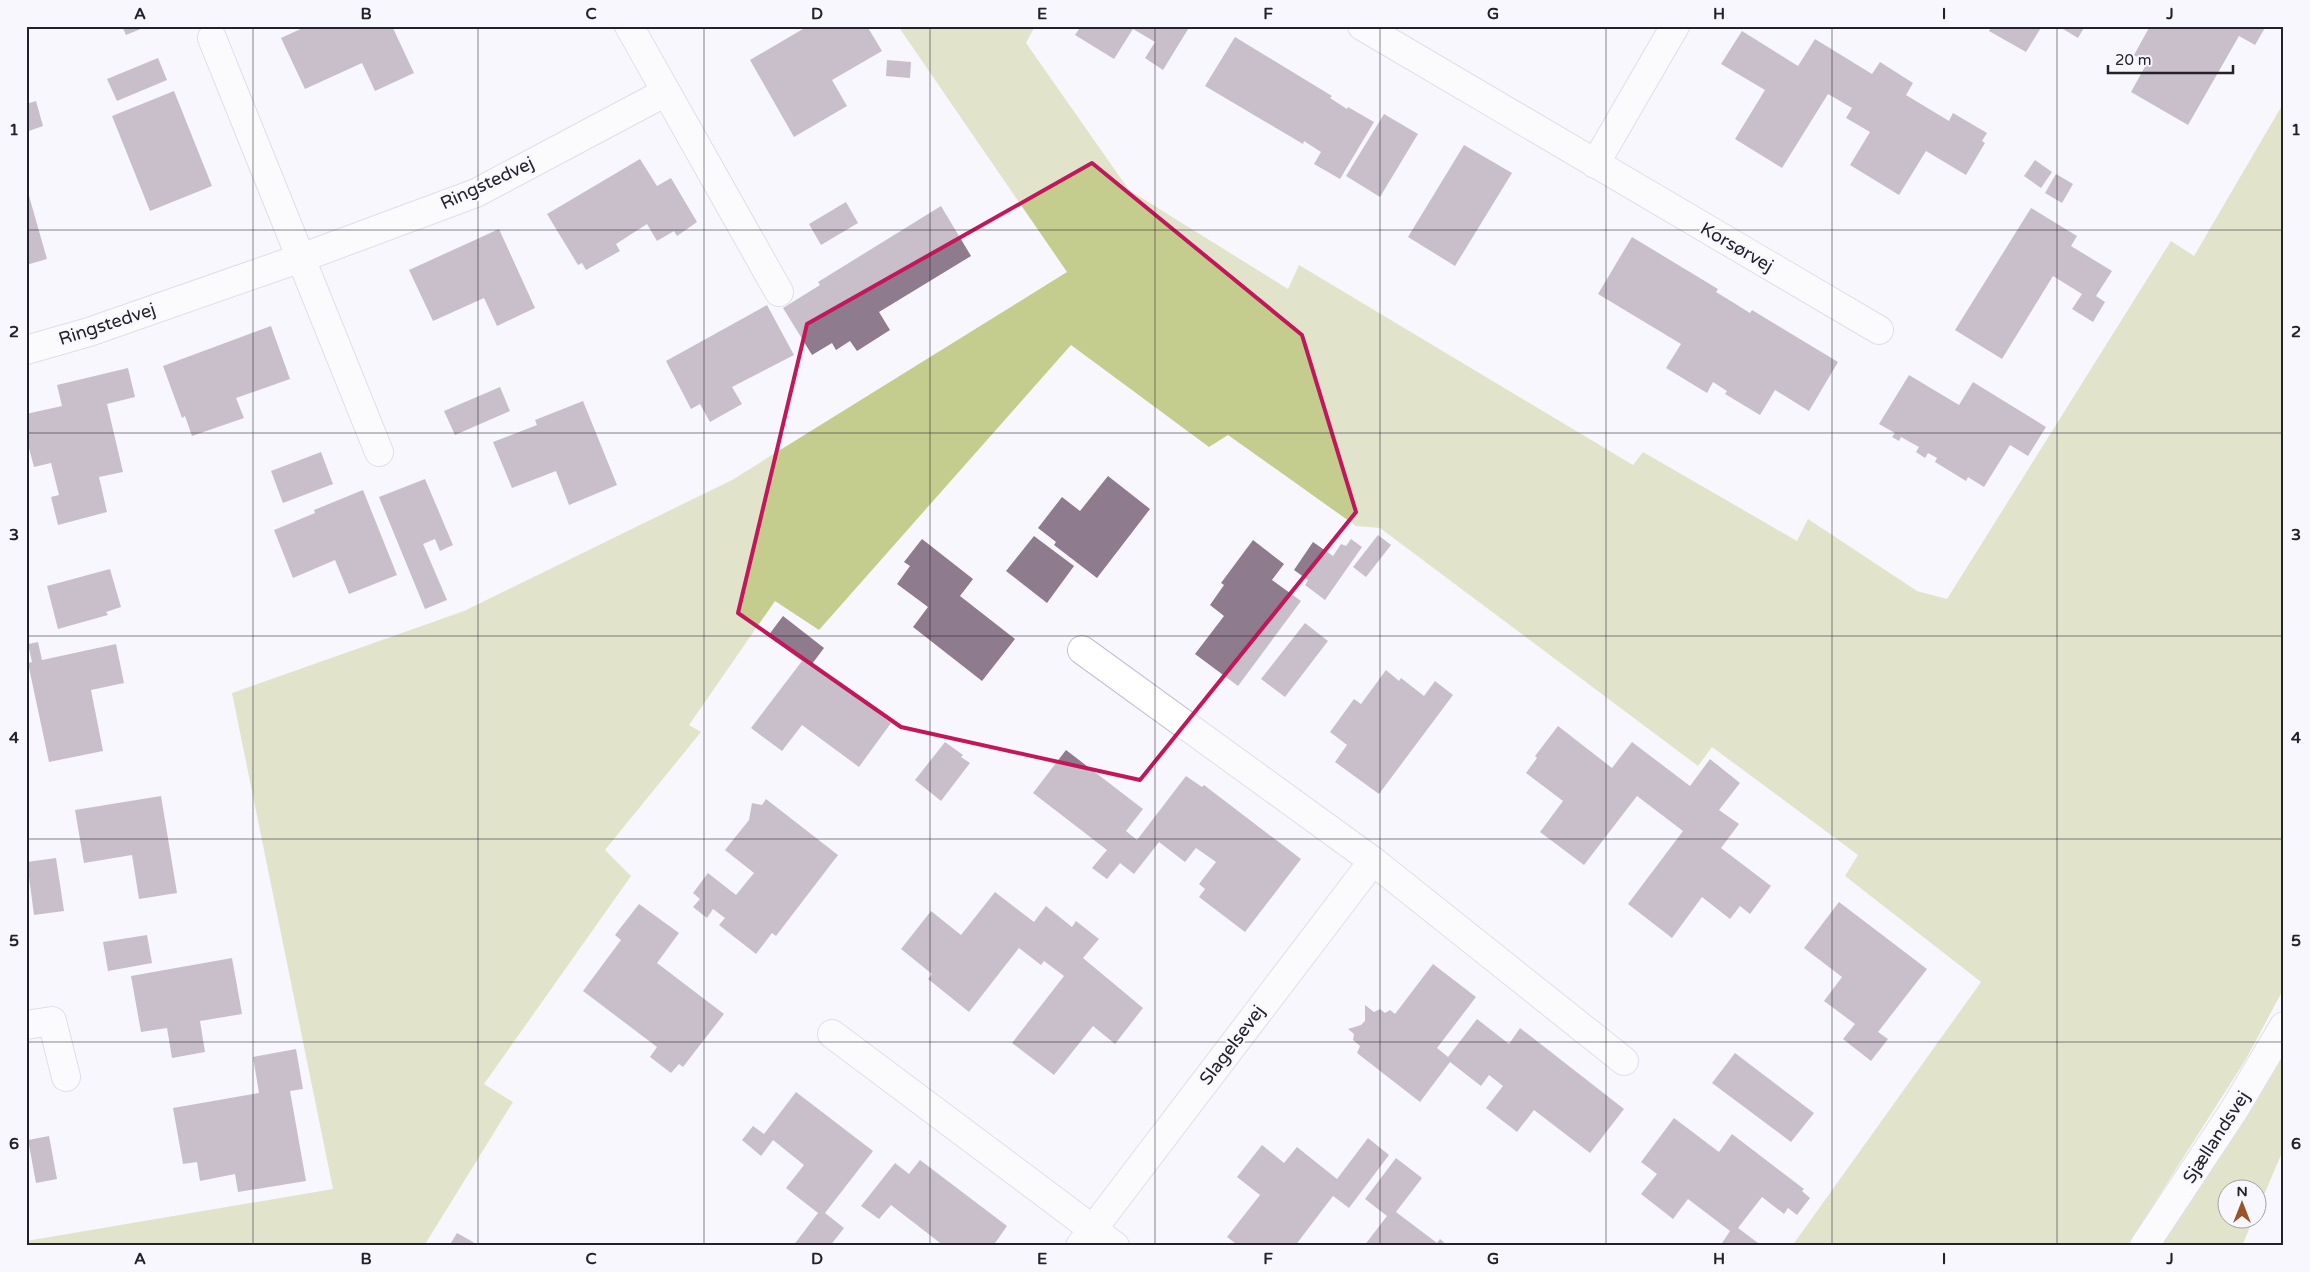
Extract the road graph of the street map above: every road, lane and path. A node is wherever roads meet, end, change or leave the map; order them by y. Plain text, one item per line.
1 (629, 26) edge
2 (1362, 26) edge
3 (1675, 26) edge
4 (212, 38) dead end
5 (666, 92) junction
6 (1595, 164) junction
7 (301, 258) junction
8 (779, 292) dead end
9 (1879, 330) dead end
10 (26, 350) edge
11 (379, 452) dead end
12 (1082, 650) dead end
13 (1373, 862) junction
14 (26, 1025) edge
15 (2284, 1026) edge
16 (832, 1034) dead end
17 (1624, 1061) dead end
18 (66, 1078) dead end
19 (1086, 1237) edge
20 (1115, 1246) edge
21 (2144, 1246) edge

1 - 5 street
2 - 6 street, Korsørvej
3 - 6 street
4 - 7 street
5 - 7 street, Ringstedvej
5 - 8 street
6 - 9 street, Korsørvej
7 - 10 street, Ringstedvej
7 - 11 street
12 - 13 street
13 - 17 street
13 - 19 street, Slagelsevej
14 - 18 street
15 - 21 street, Sjællandsvej
16 - 19 street
19 - 20 street

